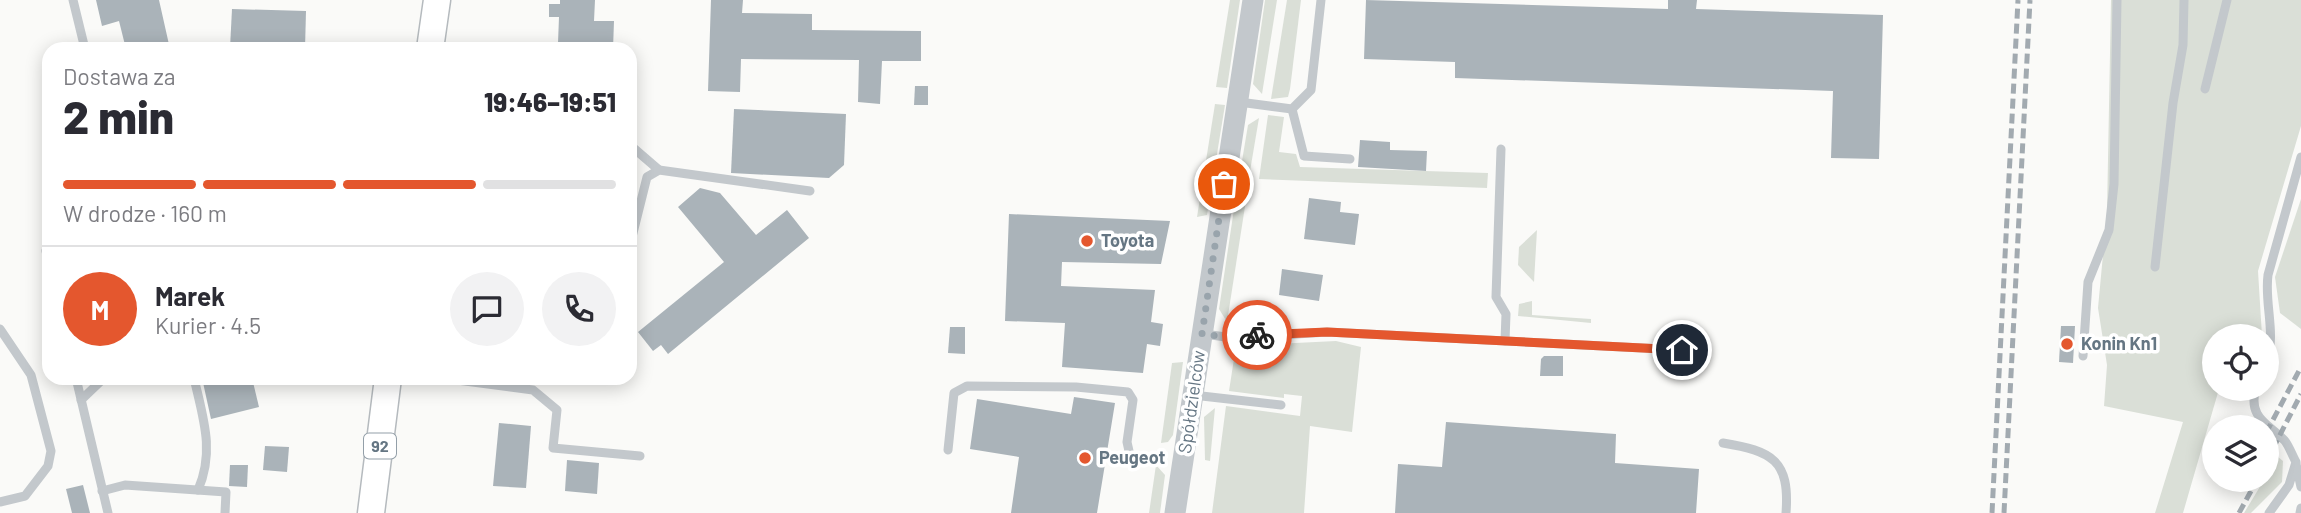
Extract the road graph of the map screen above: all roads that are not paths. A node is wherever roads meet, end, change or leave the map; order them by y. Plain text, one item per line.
1 (74, 0) edge
2 (437, 0) edge
3 (1253, 0) edge
4 (1321, 0) edge
5 (2117, 0) edge
6 (2185, 0) edge
7 (2227, 0) edge
8 (83, 42) edge
9 (431, 42) edge
10 (2205, 89) dead end
11 (1237, 102) junction
12 (1292, 109) junction
13 (1501, 149) dead end
14 (637, 151) edge
15 (2301, 157) edge
16 (1350, 159) dead end
17 (659, 170) junction
18 (810, 191) dead end
19 (637, 217) edge
20 (2155, 267) dead end
21 (2269, 324) edge
22 (0, 329) edge
23 (1202, 334) junction
24 (1505, 341) junction
25 (1682, 350) dead end
26 (2083, 356) dead end
27 (78, 385) edge
28 (97, 385) edge
29 (196, 385) edge
30 (387, 385) edge
31 (495, 385) edge
32 (1193, 395) junction
33 (81, 400) junction
34 (2255, 401) edge
35 (1281, 405) dead end
36 (1723, 443) dead end
37 (948, 450) dead end
38 (1129, 451) dead end
39 (640, 456) dead end
40 (2296, 462) junction
41 (2301, 487) edge
42 (198, 490) junction
43 (102, 491) junction
44 (0, 502) edge
45 (2301, 508) edge
46 (107, 513) edge
47 (225, 513) edge
48 (371, 513) edge
49 (1175, 513) edge
50 (1786, 513) edge
51 (2269, 513) edge
52 (2300, 513) edge

1 - 8 lane
2 - 9 main road
3 - 11 street, Spółdzielców
4 - 12 lane
5 - 26 lane
6 - 20 lane
7 - 10 lane
11 - 12 lane
11 - 23 street, Spółdzielców
12 - 16 lane
13 - 24 lane
14 - 17 lane
15 - 21 lane
17 - 18 lane
17 - 19 lane
22 - 44 lane
23 - 24 lane
23 - 32 street, Spółdzielców
24 - 25 lane
27 - 33 lane
28 - 33 lane
29 - 42 lane
30 - 48 main road, 92
31 - 39 lane
32 - 35 lane
32 - 49 street, Spółdzielców
33 - 43 lane
34 - 40 lane
36 - 50 lane
37 - 38 lane
40 - 41 lane
40 - 51 lane
42 - 43 lane
42 - 47 lane
43 - 46 lane
45 - 52 lane

